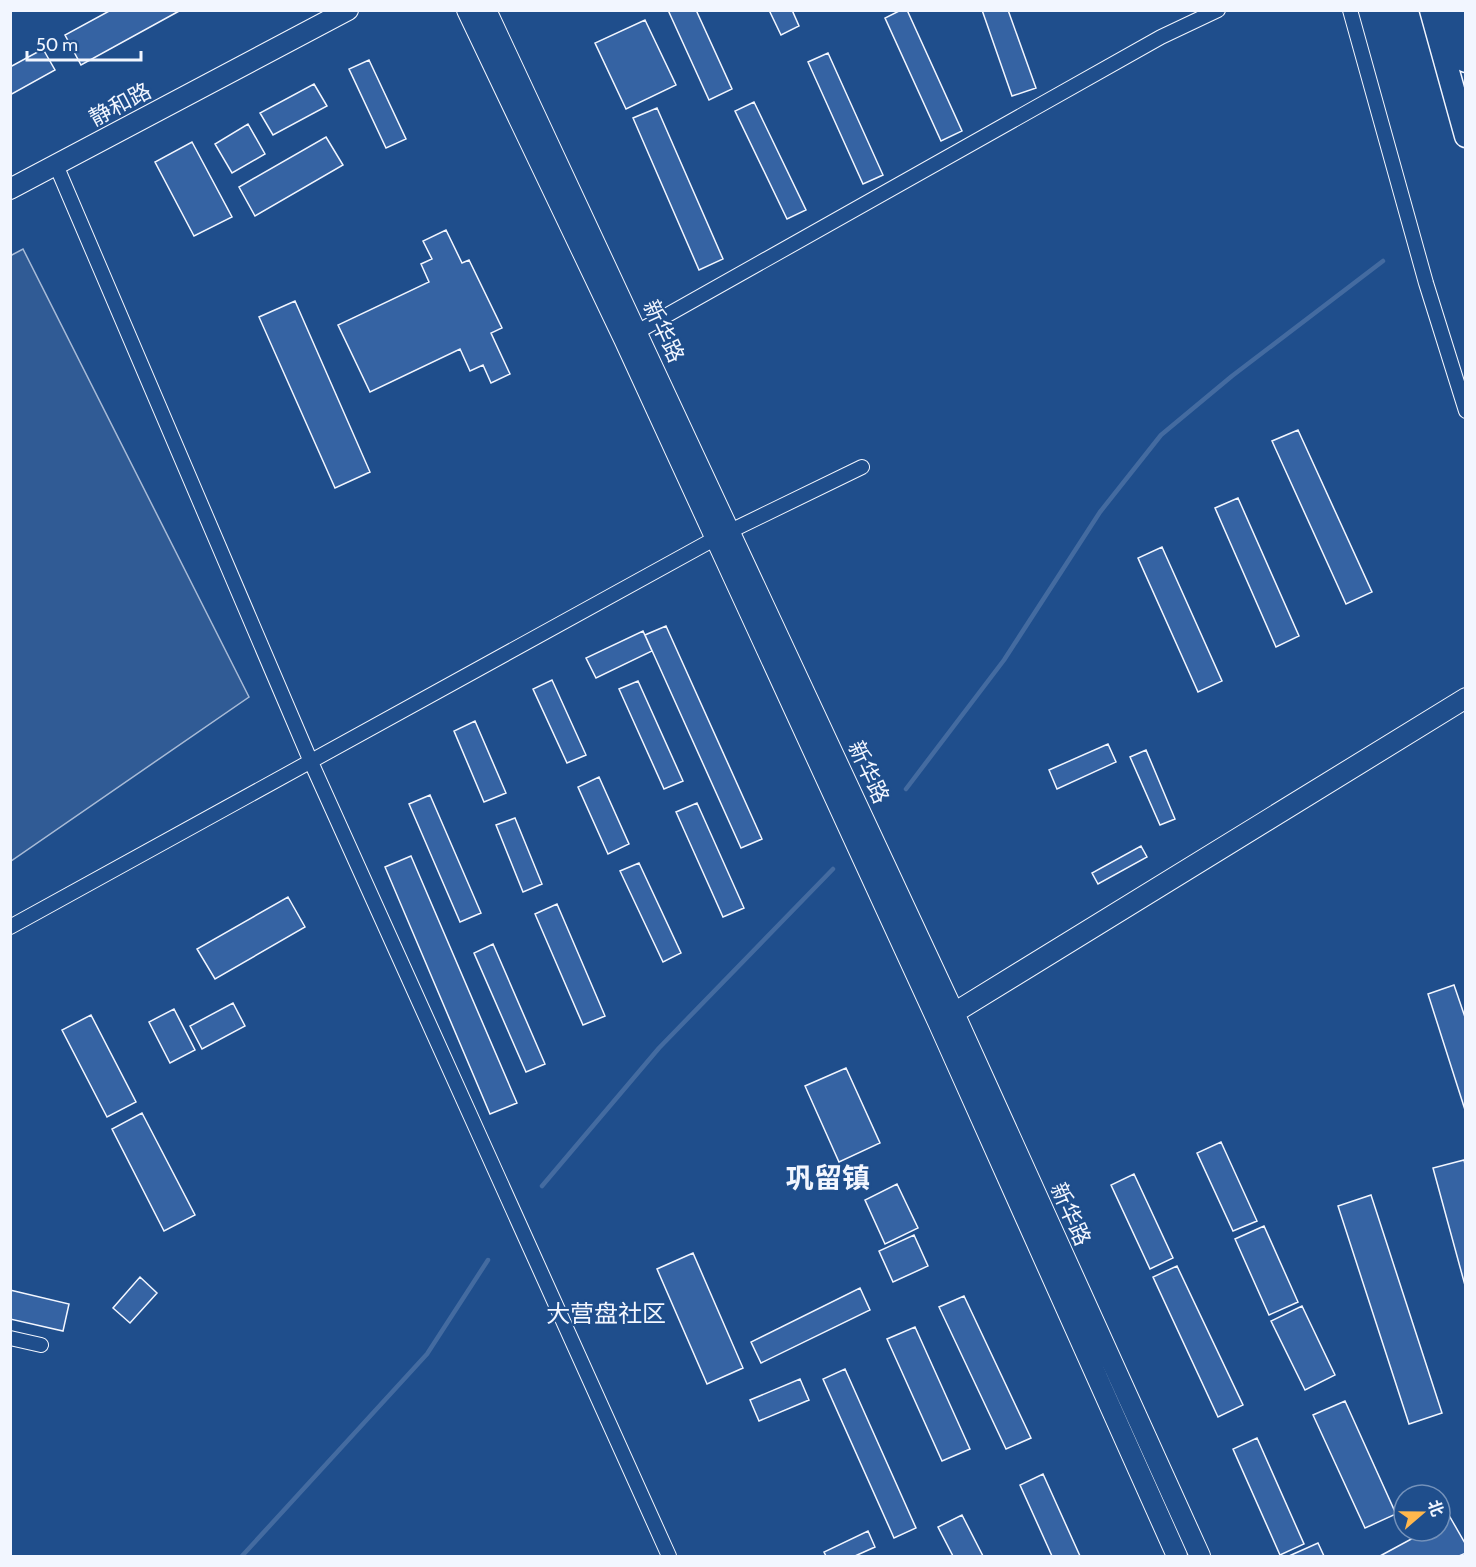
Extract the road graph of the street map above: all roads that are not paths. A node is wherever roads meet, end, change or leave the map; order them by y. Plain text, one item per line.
1 (348, 10) edge
2 (467, 10) edge
3 (486, 10) edge
4 (1218, 10) edge
5 (1350, 10) edge
6 (1431, 10) edge
7 (1452, 10) edge
8 (1466, 61) edge
9 (1466, 136) edge
10 (56, 165) junction
11 (10, 189) edge
12 (631, 335) junction
13 (1466, 411) edge
14 (862, 467) dead end
15 (723, 535) junction
16 (1466, 698) edge
17 (311, 762) junction
18 (10, 927) edge
19 (946, 1017) junction
20 (10, 1338) edge
21 (41, 1345) dead end
22 (669, 1557) edge
23 (1177, 1557) edge
24 (1200, 1557) edge

1 - 10 main road, 静和路
2 - 12 main road, 新华路
3 - 12 main road, 新华路
4 - 12 street
5 - 13 street
6 - 9 main road
7 - 8 main road
10 - 11 main road, 静和路
10 - 17 street
12 - 15 main road, 新华路
14 - 15 street
15 - 17 street
15 - 19 main road, 新华路
16 - 19 main road
17 - 18 street
17 - 22 street
19 - 23 main road, 新华路
19 - 24 main road, 新华路
20 - 21 street

